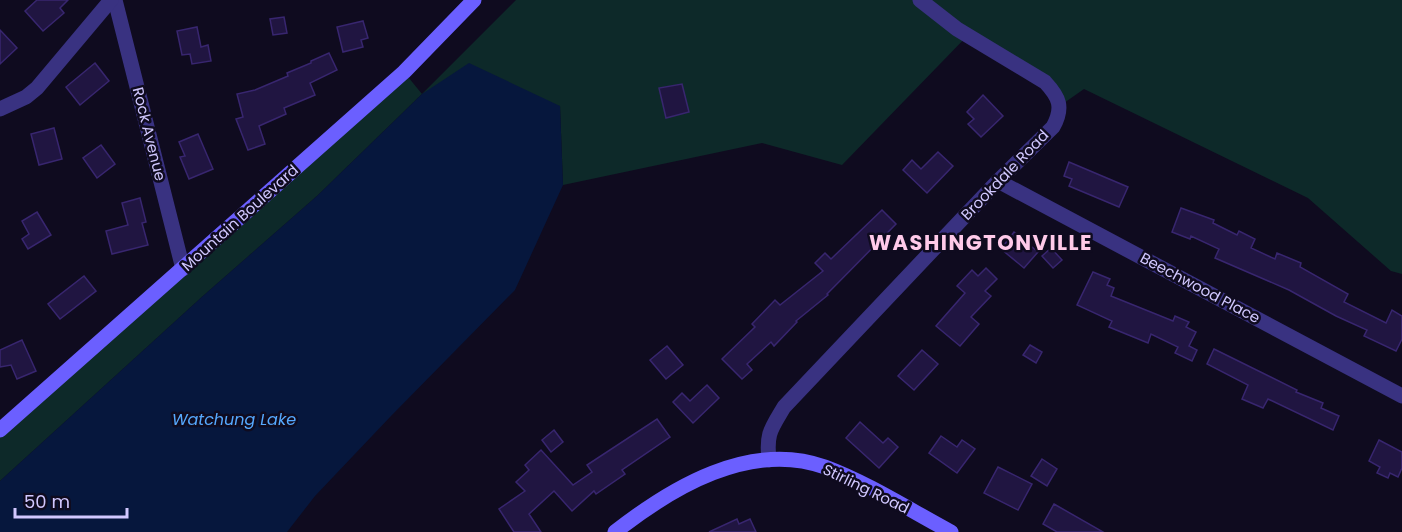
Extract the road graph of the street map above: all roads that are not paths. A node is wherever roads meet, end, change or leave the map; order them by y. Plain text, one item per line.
1 (113, 0) edge
2 (474, 0) edge
3 (920, 0) edge
4 (0, 109) edge
5 (998, 182) junction
6 (183, 269) junction
7 (1402, 396) edge
8 (0, 430) edge
9 (769, 460) junction
10 (615, 532) edge
11 (951, 532) edge

1 - 4 street
1 - 6 street, Rock Avenue
2 - 6 street, Mountain Boulevard
3 - 5 street, Brookdale Road
5 - 7 street, Beechwood Place
5 - 9 street, Brookdale Road
6 - 8 street, Mountain Boulevard
9 - 10 street, Stirling Road
9 - 11 street, Stirling Road

